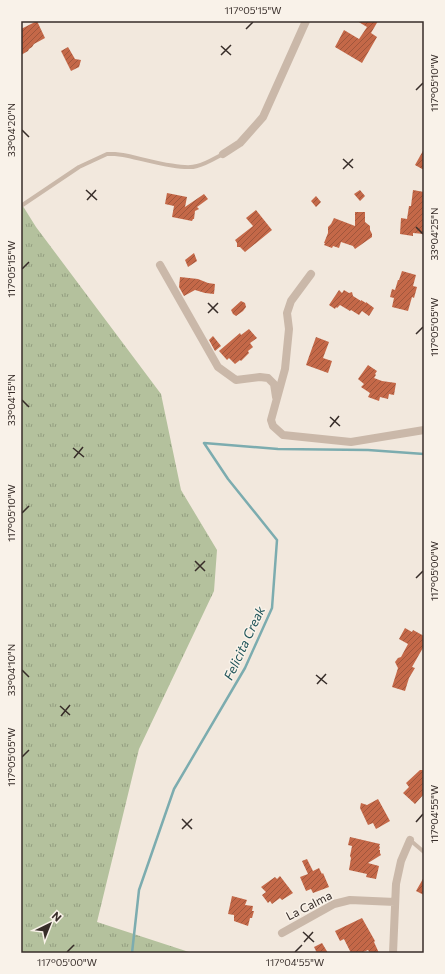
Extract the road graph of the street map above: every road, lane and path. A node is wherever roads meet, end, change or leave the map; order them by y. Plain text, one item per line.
1 (306, 21) edge
2 (223, 154) joint
3 (21, 206) edge
4 (160, 264) dead end
5 (311, 274) dead end
6 (276, 400) junction
7 (424, 430) edge
8 (410, 840) joint
9 (424, 852) edge
10 (395, 902) junction
11 (282, 933) dead end
12 (393, 953) edge

1 - 2 street
2 - 3 lane
4 - 6 street
5 - 6 street
6 - 7 street
8 - 9 lane
8 - 10 street
10 - 11 street, La Calma
10 - 12 street

